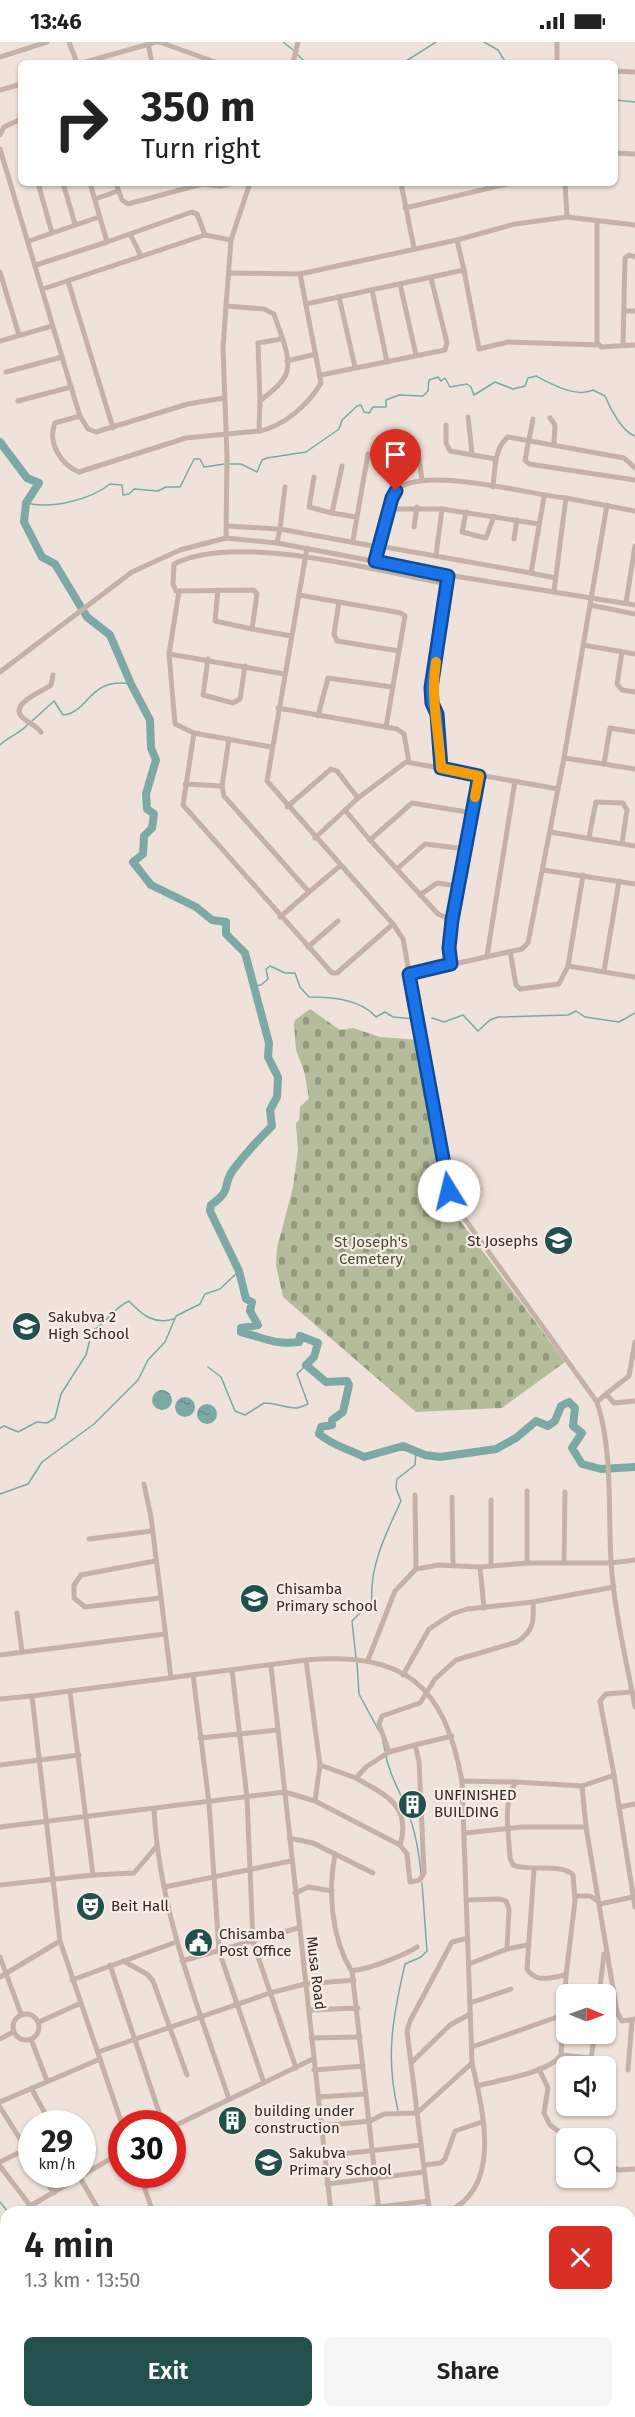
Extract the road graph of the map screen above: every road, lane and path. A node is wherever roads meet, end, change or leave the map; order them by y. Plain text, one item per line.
1 (47, 42) edge
2 (69, 42) edge
3 (157, 42) edge
4 (298, 42) edge
5 (557, 42) edge
6 (148, 43) edge
7 (198, 56) junction
8 (0, 57) edge
9 (76, 60) edge
10 (92, 60) edge
11 (151, 60) edge
12 (197, 60) edge
13 (209, 60) edge
14 (294, 60) edge
15 (557, 60) edge
16 (618, 71) edge
17 (635, 72) edge
18 (18, 85) edge
19 (0, 90) edge
20 (18, 120) edge
21 (0, 135) edge
22 (0, 149) edge
23 (618, 153) edge
24 (635, 154) edge
25 (8, 175) junction
26 (0, 178) edge
27 (39, 186) edge
28 (64, 186) edge
29 (91, 186) edge
30 (117, 186) edge
31 (196, 186) edge
32 (249, 186) edge
33 (401, 186) edge
34 (483, 186) edge
35 (565, 186) edge
36 (118, 191) junction
37 (94, 199) junction
38 (405, 208) junction
39 (99, 217) junction
40 (567, 217) junction
41 (597, 222) junction
42 (75, 224) junction
43 (635, 225) edge
44 (52, 233) junction
45 (130, 234) junction
46 (205, 235) junction
47 (231, 240) junction
48 (457, 240) junction
49 (28, 241) junction
50 (107, 242) junction
51 (414, 248) junction
52 (141, 256) junction
53 (635, 257) edge
54 (36, 266) junction
55 (464, 270) junction
56 (0, 272) edge
57 (229, 273) junction
58 (300, 274) junction
59 (431, 278) junction
60 (68, 281) junction
61 (400, 284) junction
62 (43, 289) junction
63 (372, 290) junction
64 (339, 297) junction
65 (306, 304) junction
66 (226, 306) junction
67 (624, 310) junction
68 (635, 311) edge
69 (52, 326) junction
70 (19, 335) junction
71 (281, 339) junction
72 (0, 341) edge
73 (599, 345) junction
74 (623, 345) junction
75 (635, 345) edge
76 (316, 354) junction
77 (416, 355) junction
78 (62, 357) junction
79 (288, 361) junction
80 (387, 362) junction
81 (355, 367) junction
82 (6, 372) dead end
83 (321, 375) junction
84 (71, 387) junction
85 (224, 398) junction
86 (18, 401) dead end
87 (260, 401) junction
88 (80, 416) junction
89 (468, 417) dead end
90 (550, 418) dead end
91 (532, 419) dead end
92 (446, 425) dead end
93 (113, 428) junction
94 (259, 431) junction
95 (225, 435) junction
96 (528, 440) junction
97 (554, 443) junction
98 (472, 453) junction
99 (496, 459) junction
100 (342, 466) dead end
101 (635, 468) edge
102 (314, 477) dead end
103 (422, 480) junction
104 (635, 480) edge
105 (494, 487) junction
106 (285, 488) dead end
107 (544, 497) junction
108 (566, 498) junction
109 (607, 505) junction
110 (417, 507) junction
111 (388, 509) junction
112 (442, 509) junction
113 (466, 512) junction
114 (635, 512) edge
115 (332, 513) junction
116 (494, 516) junction
117 (356, 517) junction
118 (517, 520) junction
119 (539, 524) junction
120 (227, 526) junction
121 (414, 527) dead end
122 (279, 529) junction
123 (226, 538) junction
124 (514, 539) dead end
125 (353, 540) junction
126 (277, 543) junction
127 (635, 546) edge
128 (379, 547) junction
129 (307, 548) junction
130 (436, 555) junction
131 (304, 557) junction
132 (375, 561) junction
133 (531, 573) junction
134 (448, 576) junction
135 (555, 578) junction
136 (447, 584) junction
137 (218, 590) junction
138 (179, 591) junction
139 (554, 591) junction
140 (299, 596) junction
141 (591, 597) junction
142 (339, 602) junction
143 (626, 603) junction
144 (590, 605) junction
145 (635, 605) edge
146 (635, 614) edge
147 (252, 629) junction
148 (291, 636) junction
149 (583, 645) junction
150 (399, 651) junction
151 (622, 652) junction
152 (169, 654) junction
153 (635, 654) edge
154 (208, 659) junction
155 (245, 666) junction
156 (0, 672) edge
157 (284, 674) junction
158 (53, 675) dead end
159 (392, 687) junction
160 (635, 692) edge
161 (278, 708) junction
162 (318, 716) junction
163 (386, 727) junction
164 (41, 732) dead end
165 (635, 732) edge
166 (194, 733) junction
167 (229, 739) junction
168 (271, 747) junction
169 (564, 758) junction
170 (410, 762) junction
171 (604, 764) junction
172 (441, 768) junction
173 (635, 770) edge
174 (479, 776) junction
175 (515, 781) junction
176 (185, 784) junction
177 (222, 786) junction
178 (558, 789) junction
179 (358, 798) junction
180 (287, 807) junction
181 (345, 810) junction
182 (473, 813) junction
183 (550, 832) junction
184 (589, 837) junction
185 (315, 838) junction
186 (370, 840) junction
187 (622, 843) junction
188 (635, 846) edge
189 (466, 849) junction
190 (340, 866) junction
191 (397, 869) junction
192 (543, 870) junction
193 (583, 875) junction
194 (619, 881) junction
195 (635, 884) edge
196 (458, 886) junction
197 (309, 892) junction
198 (420, 895) junction
199 (280, 917) junction
200 (452, 920) junction
201 (338, 921) dead end
202 (393, 924) junction
203 (308, 947) junction
204 (510, 951) junction
205 (487, 956) junction
206 (451, 964) junction
207 (568, 966) junction
208 (604, 971) junction
209 (409, 974) junction
210 (635, 977) edge
211 (635, 1342) edge
212 (606, 1394) junction
213 (635, 1401) edge
214 (597, 1402) junction
215 (144, 1484) dead end
216 (527, 1491) dead end
217 (565, 1492) dead end
218 (415, 1495) dead end
219 (452, 1497) dead end
220 (490, 1500) dead end
221 (152, 1531) junction
222 (89, 1539) dead end
223 (635, 1560) edge
224 (155, 1561) junction
225 (527, 1563) junction
226 (564, 1563) junction
227 (611, 1563) junction
228 (453, 1565) junction
229 (491, 1566) junction
230 (480, 1567) junction
231 (416, 1569) junction
232 (614, 1587) junction
233 (160, 1598) junction
234 (533, 1602) junction
235 (483, 1608) junction
236 (17, 1613) dead end
237 (165, 1634) junction
238 (22, 1652) junction
239 (0, 1655) edge
240 (306, 1660) junction
241 (368, 1660) junction
242 (271, 1666) junction
243 (232, 1670) junction
244 (193, 1675) junction
245 (402, 1675) junction
246 (171, 1678) junction
247 (70, 1692) junction
248 (426, 1692) junction
249 (632, 1692) junction
250 (32, 1696) junction
251 (0, 1699) edge
252 (635, 1707) edge
253 (277, 1730) junction
254 (239, 1734) junction
255 (452, 1736) junction
256 (200, 1738) junction
257 (415, 1745) junction
258 (79, 1755) junction
259 (386, 1755) junction
260 (39, 1761) junction
261 (0, 1765) edge
262 (320, 1765) junction
263 (614, 1775) junction
264 (356, 1778) junction
265 (462, 1781) junction
266 (516, 1782) junction
267 (582, 1786) junction
268 (285, 1792) junction
269 (247, 1797) junction
270 (315, 1801) junction
271 (209, 1803) junction
272 (635, 1804) edge
273 (619, 1807) junction
274 (154, 1809) junction
275 (86, 1817) junction
276 (46, 1822) junction
277 (0, 1827) edge
278 (586, 1827) junction
279 (508, 1828) junction
280 (465, 1833) junction
281 (289, 1838) junction
282 (400, 1845) junction
283 (156, 1847) junction
284 (335, 1854) junction
285 (291, 1861) junction
286 (249, 1869) junction
287 (534, 1869) junction
288 (373, 1873) dead end
289 (93, 1875) junction
290 (213, 1877) junction
291 (54, 1880) junction
292 (633, 1880) edge
293 (0, 1885) edge
294 (165, 1887) junction
295 (332, 1892) junction
296 (295, 1893) junction
297 (575, 1896) junction
298 (633, 1897) junction
299 (466, 1900) junction
300 (600, 1904) junction
301 (635, 1906) edge
302 (298, 1928) junction
303 (468, 1938) junction
304 (60, 1941) junction
305 (176, 1942) junction
306 (253, 1942) junction
307 (528, 1945) junction
308 (605, 1946) junction
309 (417, 1947) dead end
310 (507, 1949) junction
311 (219, 1951) junction
312 (0, 1957) edge
313 (123, 1960) junction
314 (182, 1961) junction
315 (469, 1964) junction
316 (110, 1965) junction
317 (352, 1971) junction
318 (566, 1975) junction
319 (3, 1976) edge
320 (72, 1980) junction
321 (354, 1980) junction
322 (305, 1984) junction
323 (565, 1984) edge
324 (600, 1984) edge
325 (511, 1989) dead end
326 (270, 1993) junction
327 (81, 2003) junction
328 (470, 2003) junction
329 (238, 2005) junction
330 (358, 2008) junction
331 (309, 2010) junction
332 (617, 2012) joint
333 (21, 2014) junction
334 (470, 2014) junction
335 (556, 2017) edge
336 (201, 2018) junction
337 (633, 2020) edge
338 (39, 2022) junction
339 (169, 2028) junction
340 (13, 2032) junction
341 (360, 2037) junction
342 (311, 2038) junction
343 (0, 2039) edge
344 (31, 2039) junction
345 (136, 2040) junction
346 (561, 2044) edge
347 (593, 2044) edge
348 (633, 2045) edge
349 (472, 2047) junction
350 (561, 2055) junction
351 (99, 2056) junction
352 (313, 2059) junction
353 (412, 2062) junction
354 (472, 2063) junction
355 (363, 2066) junction
356 (296, 2068) junction
357 (539, 2069) junction
358 (314, 2070) junction
359 (628, 2070) dead end
360 (187, 2075) dead end
361 (47, 2081) junction
362 (264, 2083) junction
363 (477, 2086) junction
364 (31, 2088) junction
365 (366, 2094) junction
366 (318, 2097) junction
367 (229, 2099) junction
368 (0, 2102) edge
369 (0, 2107) edge
370 (43, 2110) edge
371 (117, 2110) edge
372 (158, 2110) edge
373 (417, 2113) junction
374 (186, 2120) edge
375 (370, 2121) junction
376 (482, 2122) junction
377 (321, 2126) junction
378 (556, 2129) edge
379 (18, 2132) edge
380 (421, 2145) junction
381 (374, 2151) junction
382 (18, 2153) edge
383 (324, 2156) junction
384 (0, 2164) edge
385 (424, 2169) junction
386 (616, 2169) edge
387 (635, 2169) edge
388 (376, 2178) junction
389 (327, 2184) junction
390 (51, 2188) edge
391 (61, 2188) edge
392 (86, 2188) edge
393 (145, 2188) edge
394 (54, 2193) junction
395 (428, 2201) junction
396 (29, 2206) edge
397 (32, 2206) edge
398 (96, 2206) edge
399 (151, 2206) edge
400 (330, 2206) edge
401 (379, 2206) edge
402 (404, 2206) edge
403 (429, 2206) edge
404 (459, 2206) edge

1 - 8 street
2 - 9 street
3 - 6 street
3 - 7 street
4 - 14 street
5 - 15 street
6 - 10 street
6 - 11 street
7 - 12 street
7 - 13 street
16 - 17 street
18 - 19 street
20 - 21 street
22 - 25 street
23 - 24 street
25 - 26 street
25 - 49 street
27 - 44 street
28 - 42 street
29 - 37 street
30 - 36 street
31 - 36 street
32 - 47 street
33 - 38 street
34 - 38 street
35 - 40 street
36 - 37 street
37 - 39 street
38 - 51 street
39 - 42 street
39 - 50 street
40 - 41 street
40 - 48 street
41 - 43 street
41 - 73 street
42 - 44 street
44 - 49 street
45 - 46 street
45 - 50 street
45 - 52 street
46 - 47 street
46 - 52 street
47 - 57 street
48 - 51 street
48 - 55 street
49 - 54 street
50 - 54 street
51 - 58 street
52 - 60 street
53 - 67 street
54 - 62 street
55 - 59 street
55 - 73 street
56 - 70 street
57 - 58 street
57 - 66 street
58 - 65 street
59 - 61 street
59 - 77 street
60 - 62 street
60 - 93 street
61 - 63 street
61 - 77 street
62 - 69 street
63 - 64 street
63 - 80 street
64 - 65 street
64 - 81 street
65 - 76 street
66 - 71 street
66 - 85 street
67 - 68 street
67 - 74 street
69 - 70 street
69 - 78 street
70 - 72 street
71 - 79 street
71 - 87 street
73 - 74 street
74 - 75 street
76 - 79 street
76 - 83 street
77 - 80 street
78 - 82 street
78 - 84 street
79 - 87 street
80 - 81 street
81 - 83 street
83 - 94 street
84 - 86 street
84 - 88 street
85 - 93 street
85 - 95 street
87 - 94 street
88 - 93 street
88 - 95 street
89 - 98 street
90 - 97 street
91 - 96 street
92 - 98 street
94 - 95 street
95 - 120 street
96 - 97 street
96 - 99 street
96 - 104 street
97 - 101 street
98 - 99 street
99 - 105 street
100 - 115 street
102 - 115 street
103 - 105 street
103 - 111 street
103 - 117 street
105 - 107 street
106 - 122 street
107 - 108 street
107 - 119 street
108 - 109 street
108 - 135 street
109 - 114 street
109 - 141 street
110 - 111 street
110 - 112 street
110 - 121 street
111 - 128 street
112 - 113 street
112 - 130 street
113 - 116 street
113 - 116 street
115 - 117 street
116 - 118 street
117 - 125 street
118 - 119 street
118 - 124 street
119 - 133 street
120 - 122 street
120 - 123 street
122 - 125 street
122 - 126 street
123 - 126 street
123 - 156 street
125 - 128 street
126 - 129 street
127 - 143 street
128 - 130 street
128 - 132 street
129 - 131 street
129 - 132 street
130 - 133 street
131 - 136 street
131 - 138 street
131 - 140 street
132 - 134 street
133 - 135 street
134 - 136 street
134 - 139 street
135 - 139 street
136 - 172 street
137 - 138 street
137 - 147 street
137 - 147 street
138 - 152 street
139 - 141 street
140 - 142 street
140 - 148 street
141 - 143 street
141 - 144 street
142 - 150 street
142 - 150 street
143 - 145 street
144 - 146 street
144 - 149 street
147 - 148 street
148 - 157 street
149 - 151 street
149 - 169 street
150 - 159 street
151 - 153 street
151 - 160 street
152 - 154 street
152 - 166 street
154 - 155 street
154 - 155 street
155 - 157 street
157 - 161 street
158 - 164 street
159 - 162 street
159 - 163 street
161 - 162 street
161 - 168 street
162 - 163 street
163 - 170 street
165 - 171 street
166 - 167 street
166 - 176 street
167 - 168 street
167 - 177 street
168 - 180 street
169 - 171 street
169 - 178 street
170 - 172 street
170 - 179 street
171 - 173 street
172 - 174 street
174 - 175 street
174 - 182 street
175 - 178 street
175 - 205 street
176 - 177 street
176 - 199 street
177 - 197 street
178 - 183 street
179 - 180 street
179 - 181 street
180 - 185 street
181 - 185 street
181 - 186 street
182 - 186 street
182 - 189 street
183 - 184 street
183 - 192 street
184 - 187 street
184 - 187 street
185 - 190 street
186 - 191 street
187 - 188 street
189 - 191 street
189 - 196 street
190 - 197 street
190 - 202 street
191 - 198 street
192 - 193 street
192 - 204 street
193 - 194 street
193 - 207 street
194 - 195 street
194 - 208 street
196 - 198 street
196 - 200 street
197 - 199 street
198 - 200 street
199 - 203 street
200 - 206 street
201 - 203 street
202 - 203 street
202 - 209 street
204 - 205 street
204 - 207 street
205 - 206 street
206 - 209 street
207 - 208 street
208 - 210 street
209 - 214 street
211 - 212 street
212 - 213 street
212 - 214 street
214 - 227 street
215 - 221 street
216 - 225 street
217 - 226 street
218 - 231 street
219 - 228 street
220 - 229 street
221 - 222 street
221 - 224 street
223 - 227 street
224 - 233 street
224 - 233 street
225 - 226 street
225 - 229 street
226 - 227 street
227 - 232 street
228 - 230 street
228 - 231 street
229 - 230 street
230 - 235 street
231 - 241 street
232 - 234 street
232 - 249 street
233 - 237 street
234 - 235 street
234 - 248 street
235 - 245 street
236 - 238 street
237 - 238 street
237 - 246 street
238 - 239 street
240 - 241 street
240 - 242 street
240 - 262 street
241 - 245 street
242 - 243 street
242 - 253 street, Musa Road
243 - 244 street
243 - 254 street
244 - 246 street
244 - 256 street
245 - 248 street
246 - 247 street
247 - 250 street
247 - 258 street
248 - 255 street
248 - 259 street
249 - 252 street
249 - 263 street
250 - 251 street
250 - 260 street
253 - 254 street
253 - 268 street, Musa Road
254 - 256 street
254 - 269 street
255 - 257 street
255 - 265 street
256 - 271 street
257 - 259 street
257 - 282 street
258 - 260 street
258 - 275 street
259 - 264 street
260 - 261 street
260 - 276 street
262 - 264 street
262 - 270 street
263 - 267 street
263 - 273 street
264 - 282 street
265 - 266 street
265 - 280 street
266 - 267 street
266 - 279 street
267 - 278 street
268 - 269 street
268 - 270 street
268 - 281 street, Musa Road
269 - 271 street
269 - 286 street
270 - 282 street
271 - 274 street
271 - 290 street
272 - 273 street
273 - 292 street
274 - 275 street
274 - 283 street
275 - 276 street
275 - 289 street
276 - 277 street
276 - 291 street
278 - 279 street
278 - 300 street
279 - 280 street
279 - 287 street
280 - 299 street
281 - 284 street
281 - 285 street, Musa Road
283 - 289 street
283 - 294 street
284 - 288 street
284 - 295 street
285 - 286 street
285 - 296 street, Musa Road
286 - 290 street
286 - 306 street
287 - 297 street
287 - 307 street
289 - 291 street
290 - 294 street
290 - 311 street
291 - 293 street
291 - 304 street
292 - 298 street
294 - 305 street
295 - 296 street
295 - 317 street
296 - 302 street, Musa Road
297 - 300 street
297 - 318 street
298 - 300 street
298 - 301 street
299 - 303 street
299 - 310 street
300 - 308 street
302 - 306 street
302 - 322 street, Musa Road
303 - 315 street
303 - 353 street
304 - 319 street
304 - 320 street
305 - 313 street
305 - 314 street
306 - 311 street
306 - 326 street
307 - 310 street
307 - 318 street
308 - 324 street
308 - 332 street
309 - 317 street
310 - 315 street
311 - 314 street
311 - 329 street
312 - 319 street
313 - 316 street
313 - 339 street
314 - 336 street
315 - 328 street
316 - 320 street
316 - 345 street
317 - 321 street
318 - 323 street
319 - 333 street
320 - 327 street
321 - 322 street
321 - 330 street
322 - 326 street
322 - 331 street, Musa Road
325 - 328 street
326 - 329 street
326 - 356 street
327 - 338 street
327 - 351 street
328 - 334 street
329 - 336 street
329 - 362 street
330 - 331 street
330 - 341 street
331 - 342 street, Musa Road
332 - 337 street
333 - 338 street
333 - 340 street
334 - 349 street
334 - 353 street
335 - 349 street
336 - 339 street
336 - 367 street
337 - 348 street
338 - 344 street
339 - 345 street
339 - 360 street
340 - 343 street
340 - 344 street
341 - 342 street
341 - 355 street
342 - 352 street, Musa Road
344 - 361 street
345 - 351 street
345 - 372 street
346 - 350 street
347 - 350 street
348 - 359 street
349 - 354 street
350 - 357 street
351 - 361 street
351 - 371 street
352 - 356 street
352 - 358 street, Musa Road
353 - 373 street
354 - 363 street
354 - 373 street
355 - 358 street
355 - 365 street
356 - 362 street
357 - 363 street
357 - 378 street
358 - 366 street, Musa Road
361 - 364 street
362 - 367 street
363 - 376 street
364 - 368 street
364 - 370 street
365 - 366 street
365 - 375 street
366 - 377 street, Musa Road
367 - 374 street
369 - 379 street
373 - 375 street
373 - 380 street
375 - 377 street
375 - 381 street
376 - 385 street
376 - 404 street
377 - 383 street, Musa Road
380 - 381 street
380 - 385 street
381 - 383 street
381 - 388 street
382 - 384 street
383 - 389 street, Musa Road
384 - 396 street
385 - 388 street
385 - 395 street
386 - 387 street
388 - 389 street
388 - 401 street
389 - 400 street, Musa Road
390 - 394 street
391 - 394 street
392 - 398 street
393 - 399 street
394 - 397 street
395 - 402 street
395 - 403 street

